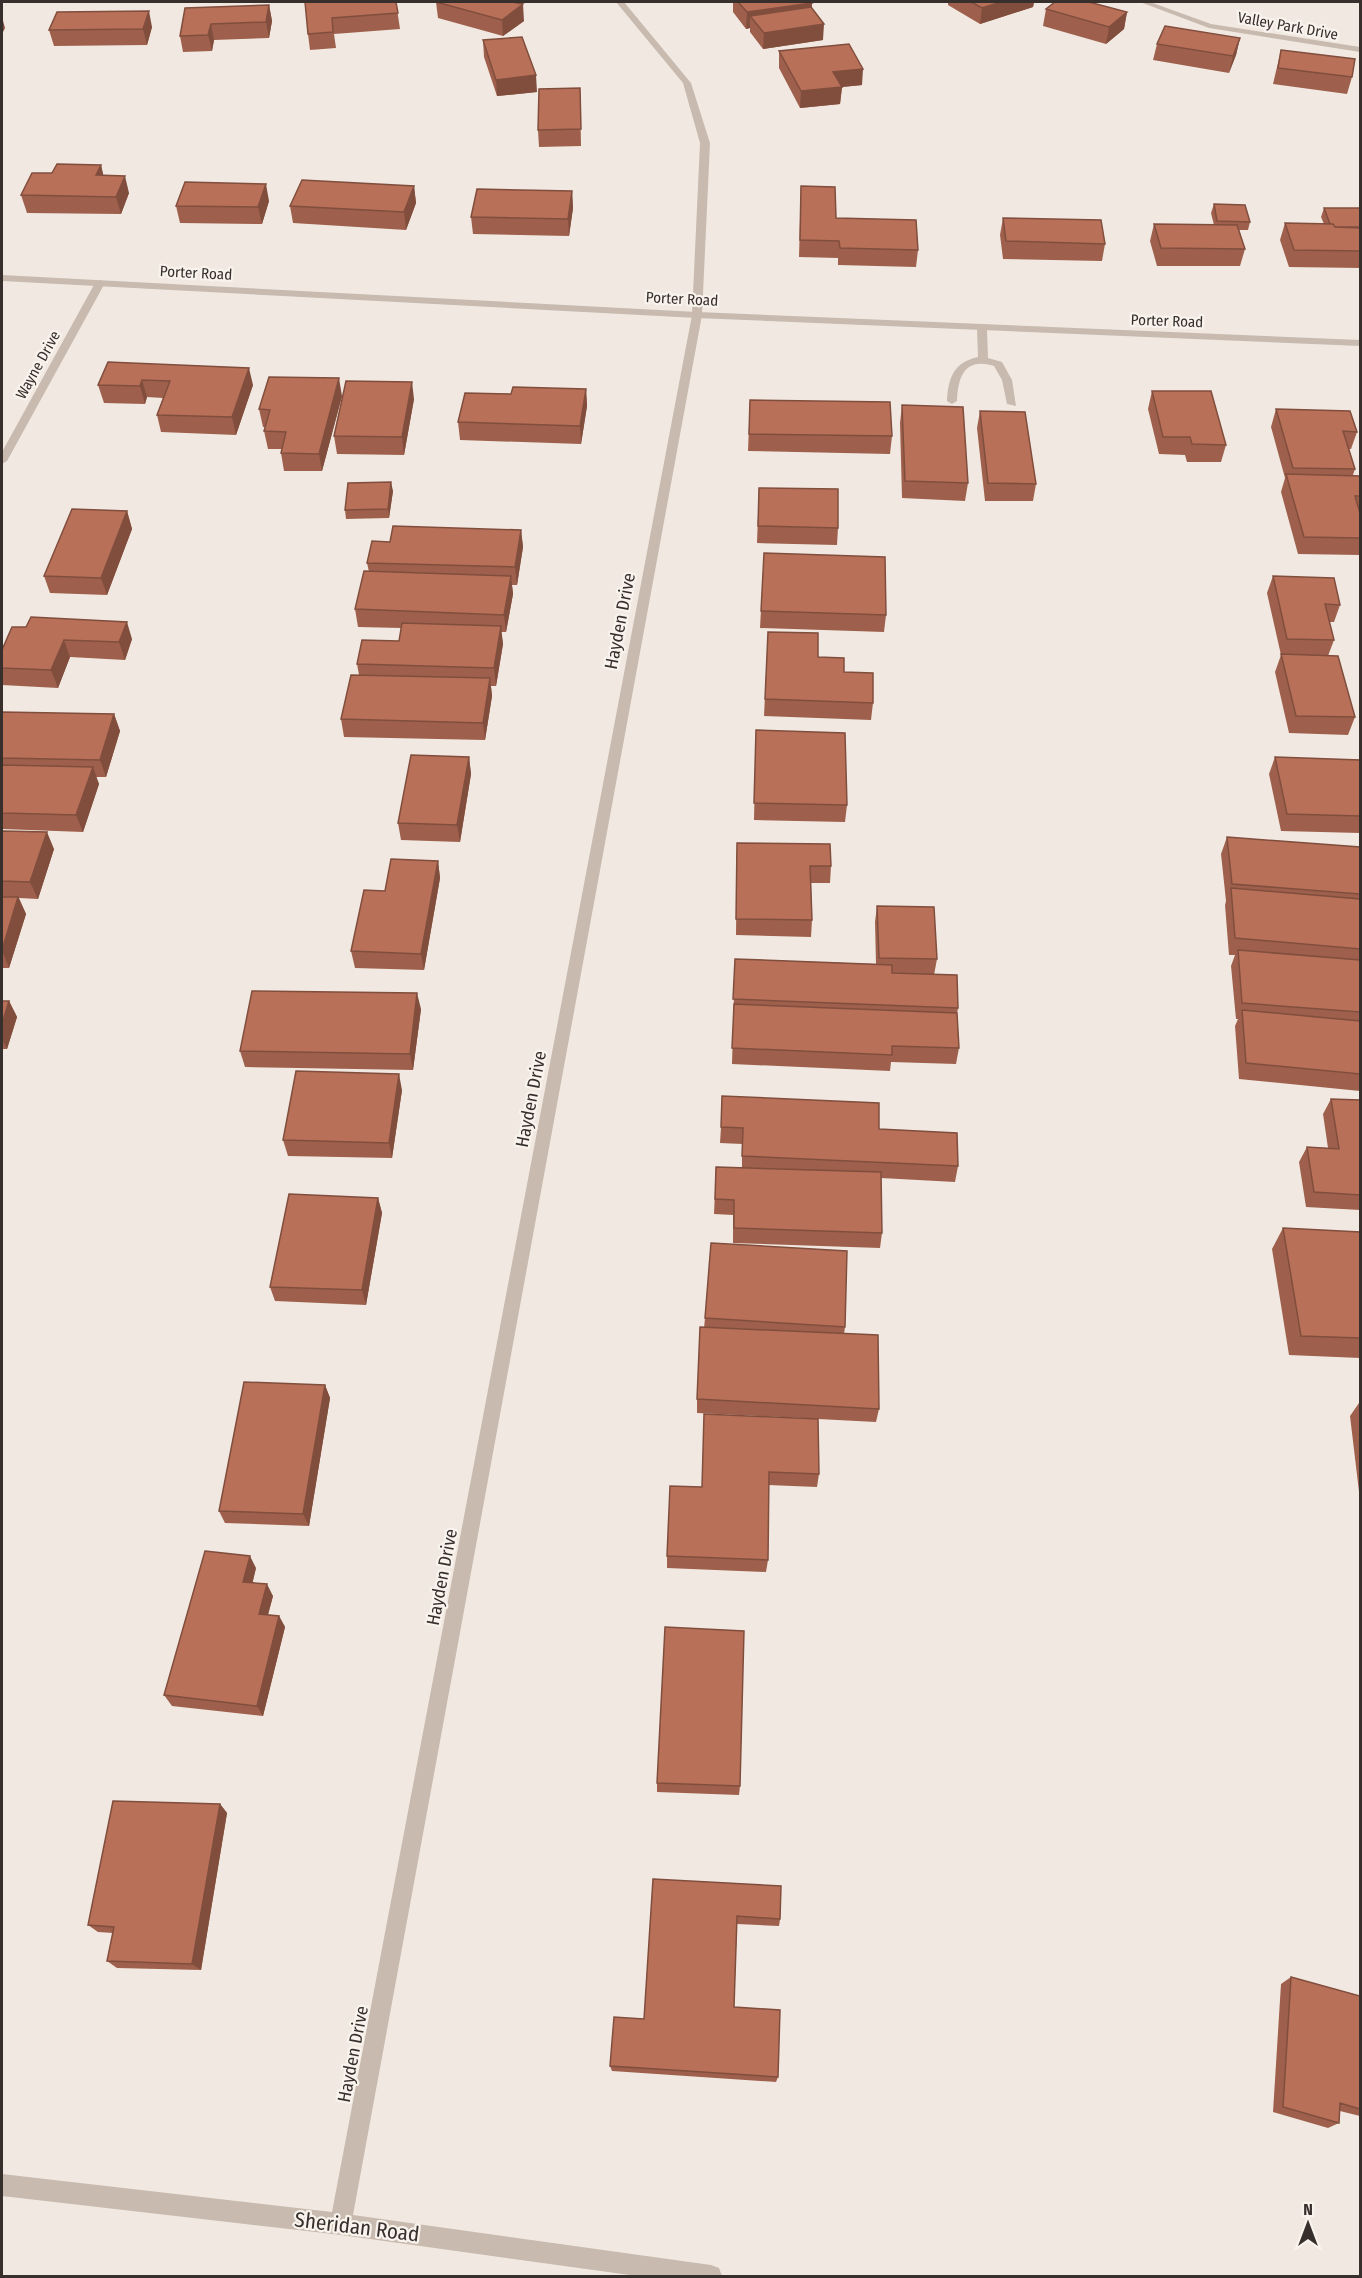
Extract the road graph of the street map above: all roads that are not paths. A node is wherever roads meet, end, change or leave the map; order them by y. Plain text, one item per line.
1 (620, 2) edge
2 (1144, 2) edge
3 (1360, 50) edge
4 (2, 278) edge
5 (100, 283) junction
6 (697, 315) junction
7 (982, 329) junction
8 (1360, 343) edge
9 (983, 358) junction
10 (952, 401) dead end
11 (1012, 404) dead end
12 (2, 461) edge
13 (2, 2185) edge
14 (341, 2224) junction
15 (711, 2277) edge

1 - 6 street, Hayden Drive
2 - 3 street, Valley Park Drive
4 - 5 street, Porter Road
5 - 6 street, Porter Road
5 - 12 street, Wayne Drive
6 - 7 street, Porter Road
6 - 14 street, Hayden Drive
7 - 8 street, Porter Road
7 - 9 street
9 - 10 street
9 - 11 street
13 - 14 street, Sheridan Road
14 - 15 street, Sheridan Road

